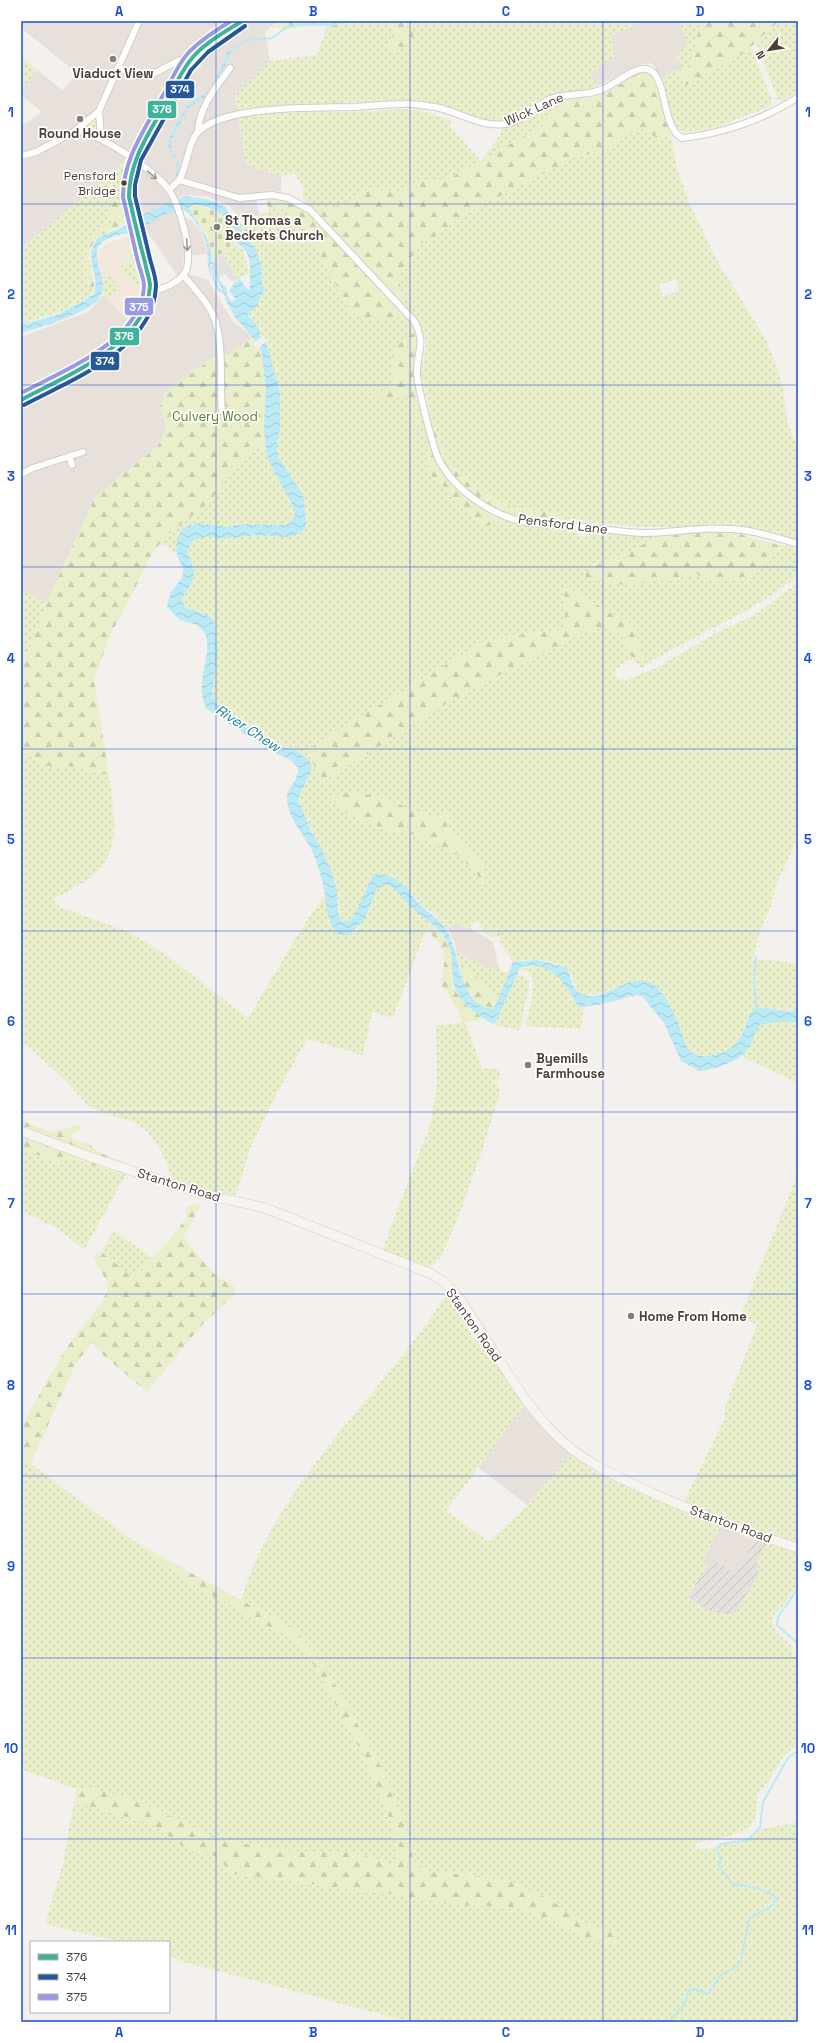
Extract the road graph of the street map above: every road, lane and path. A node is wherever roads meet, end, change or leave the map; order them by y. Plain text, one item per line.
1 (139, 21) edge
2 (242, 21) edge
3 (192, 58) junction
4 (118, 67) junction
5 (230, 68) dead end
6 (798, 97) edge
7 (99, 111) junction
8 (74, 131) junction
9 (198, 132) junction
10 (101, 139) junction
11 (21, 156) edge
12 (135, 161) junction
13 (179, 180) junction
14 (169, 190) junction
15 (183, 276) junction
16 (150, 292) junction
17 (21, 400) edge
18 (222, 411) dead end
19 (83, 452) dead end
20 (70, 456) junction
21 (72, 465) dead end
22 (21, 474) edge
23 (798, 544) edge
24 (21, 1131) edge
25 (798, 1548) edge

1 - 4 street
2 - 3 highway
3 - 4 street
3 - 12 highway
4 - 7 street
5 - 9 street
6 - 9 street, Wick Lane
7 - 8 street
7 - 10 street
8 - 10 street
8 - 11 street
9 - 13 street
10 - 12 street
12 -> 14 street
12 - 16 highway
13 - 14 street
13 - 23 street, Pensford Lane
14 -> 15 street
15 - 16 street
15 - 18 street
16 - 17 highway
19 - 20 street
20 - 21 street
20 - 22 street
24 - 25 main road, Stanton Road

